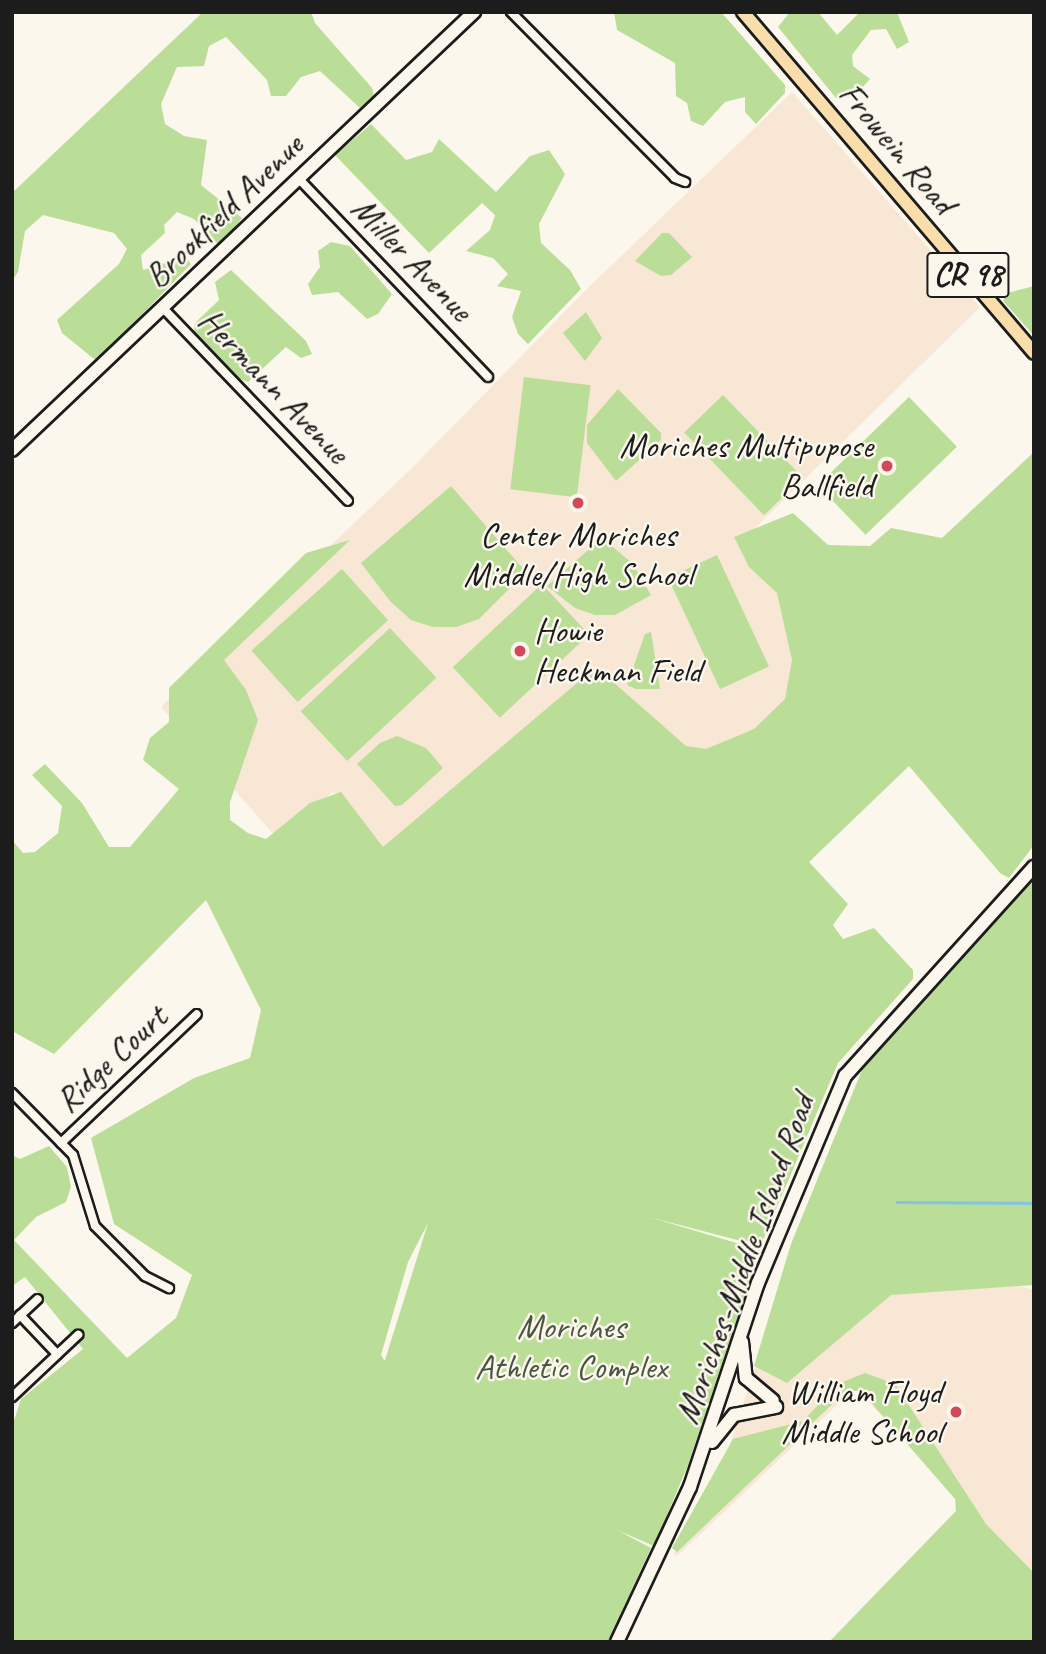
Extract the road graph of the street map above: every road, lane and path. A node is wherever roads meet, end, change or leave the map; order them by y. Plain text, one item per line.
1 (474, 12) edge
2 (511, 12) edge
3 (744, 12) edge
4 (298, 178) junction
5 (685, 181) dead end
6 (163, 308) junction
7 (1034, 353) edge
8 (488, 377) dead end
9 (12, 450) edge
10 (348, 501) dead end
11 (1034, 867) edge
12 (197, 1014) dead end
13 (12, 1093) edge
14 (61, 1143) junction
15 (169, 1288) dead end
16 (38, 1299) dead end
17 (20, 1315) junction
18 (12, 1323) edge
19 (743, 1325) junction
20 (78, 1335) dead end
21 (57, 1354) junction
22 (12, 1397) edge
23 (701, 1460) junction
24 (617, 1642) edge

1 - 4 main road, Brookfield Avenue
2 - 5 street
3 - 7 main road, Frowein Road / CR 98
4 - 6 main road, Brookfield Avenue
4 - 8 street, Miller Avenue
6 - 9 main road, Brookfield Avenue
6 - 10 street, Hermann Avenue
11 - 19 main road, Moriches-Middle Island Road
12 - 14 street, Ridge Court
13 - 14 street
14 - 15 street
16 - 17 street
17 - 18 street
17 - 21 street
19 - 23 main road, Moriches-Middle Island Road
19 - 23 main road
20 - 21 street
21 - 22 street
23 - 24 main road, Moriches-Middle Island Road

